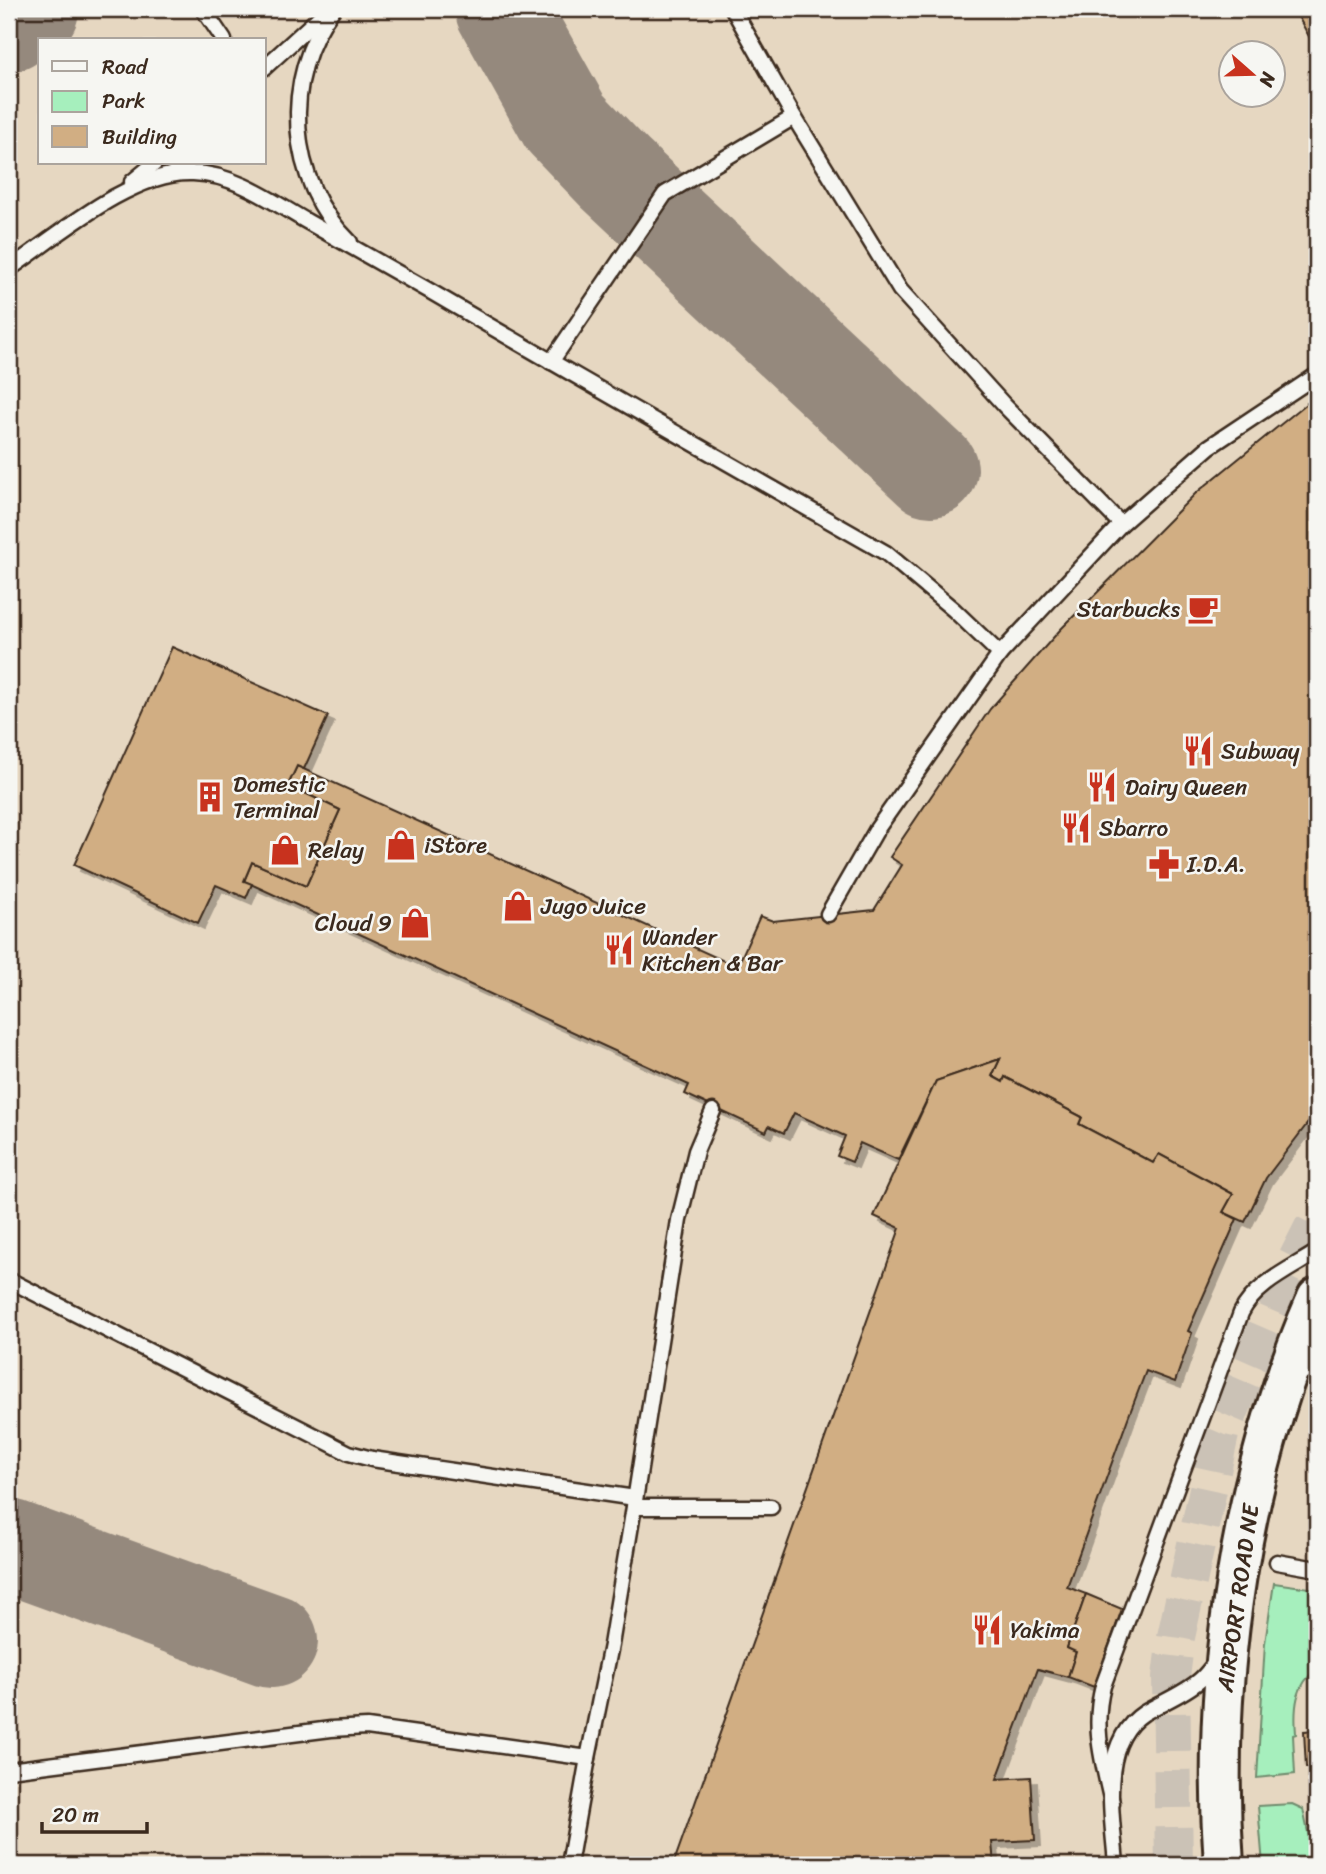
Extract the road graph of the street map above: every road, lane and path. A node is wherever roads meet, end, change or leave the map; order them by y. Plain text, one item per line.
1 (203, 9) edge
2 (331, 9) edge
3 (733, 9) edge
4 (223, 38) edge
5 (266, 66) edge
6 (794, 117) junction
7 (154, 164) edge
8 (113, 198) junction
9 (362, 252) junction
10 (9, 269) edge
11 (551, 362) junction
12 (1317, 375) edge
13 (1121, 524) junction
14 (1000, 654) junction
15 (828, 914) dead end
16 (713, 1111) dead end
17 (1317, 1252) edge
18 (9, 1280) edge
19 (1317, 1298) edge
20 (1317, 1364) edge
21 (1284, 1382) junction
22 (635, 1503) junction
23 (771, 1507) dead end
24 (1277, 1562) dead end
25 (1317, 1569) edge
26 (1228, 1648) junction
27 (588, 1758) junction
28 (9, 1770) edge
29 (1112, 1804) junction
30 (569, 1865) edge
31 (1116, 1865) edge
32 (1224, 1865) edge

1 - 4 lane
2 - 5 lane
2 - 9 lane
3 - 6 lane
6 - 11 lane
6 - 13 lane
7 - 8 lane
8 - 9 lane
8 - 10 lane
9 - 11 lane
11 - 14 lane
12 - 13 lane
13 - 14 lane
14 - 15 lane
16 - 22 lane
17 - 29 lane
18 - 22 lane
19 - 21 main road, AIRPORT ROAD NE
20 - 21 lane
21 - 26 main road, AIRPORT ROAD NE
22 - 23 lane
22 - 27 lane
24 - 25 lane
26 - 29 lane
26 - 32 main road, AIRPORT ROAD NE
27 - 28 lane
27 - 30 lane
29 - 31 lane

